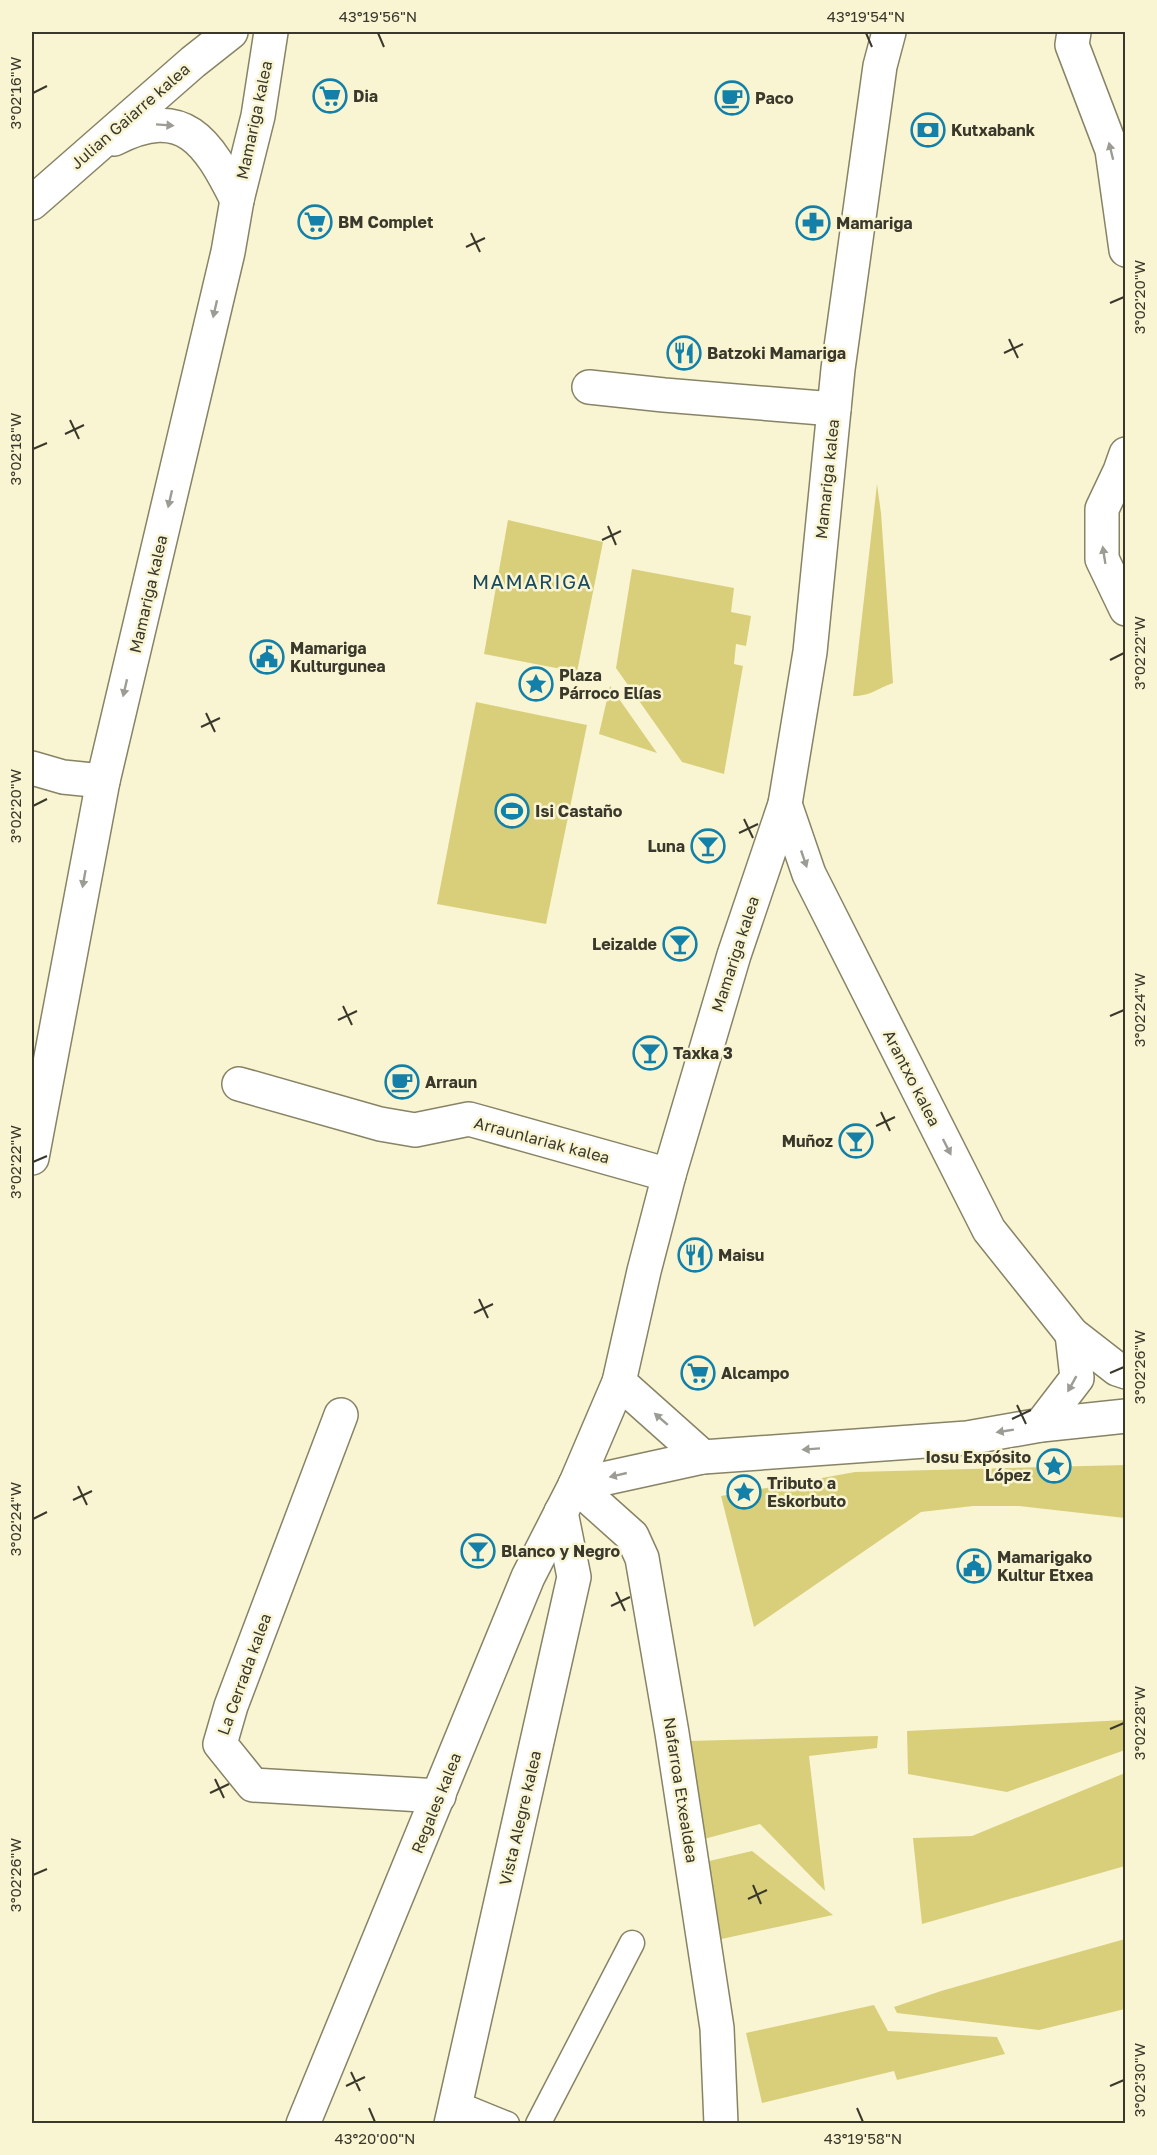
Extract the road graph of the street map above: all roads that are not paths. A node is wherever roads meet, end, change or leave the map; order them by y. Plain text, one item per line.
1 (231, 32) edge
2 (271, 32) edge
3 (889, 32) edge
4 (1074, 32) edge
5 (91, 151) junction
6 (237, 200) junction
7 (32, 203) edge
8 (1125, 250) edge
9 (589, 387) dead end
10 (834, 409) junction
11 (1125, 454) edge
12 (1125, 609) edge
13 (32, 768) edge
14 (103, 781) junction
15 (785, 804) junction
16 (239, 1084) dead end
17 (32, 1158) edge
18 (669, 1175) junction
19 (1072, 1334) junction
20 (1125, 1372) edge
21 (619, 1382) junction
22 (341, 1416) dead end
23 (1125, 1416) edge
24 (1041, 1425) junction
25 (703, 1456) junction
26 (568, 1498) junction
27 (439, 1796) junction
28 (632, 1943) dead end
29 (453, 2114) edge
30 (303, 2124) edge
31 (507, 2124) edge
32 (538, 2124) edge
33 (721, 2124) edge

1 - 5 street, Julian Gaiarre kalea
2 - 6 street, Mamariga kalea
3 - 10 street, Mamariga kalea
8 -> 4 street
5 -> 6 street
5 - 7 street, Julian Gaiarre kalea
6 -> 14 street, Mamariga kalea
9 - 10 street, Mamariga kalea
10 - 15 street, Mamariga kalea
12 -> 11 street
13 - 14 street
14 -> 17 street, Mamariga kalea
15 - 18 street, Mamariga kalea
15 -> 19 street, Arantxo kalea
16 - 18 street, Arraunlariak kalea
18 - 21 street, Mamariga kalea
19 - 20 street, Arantxo kalea
19 -> 24 street
25 -> 21 street
21 - 26 street, Mamariga kalea
22 - 27 street, La Cerrada kalea
23 - 24 street
24 -> 25 street
25 -> 26 street
26 - 27 street, Regales kalea
26 - 29 street, Vista Alegre kalea
26 - 33 street, Nafarroa Etxealdea
27 - 30 street, Regales kalea
28 - 32 lane
29 - 31 lane

